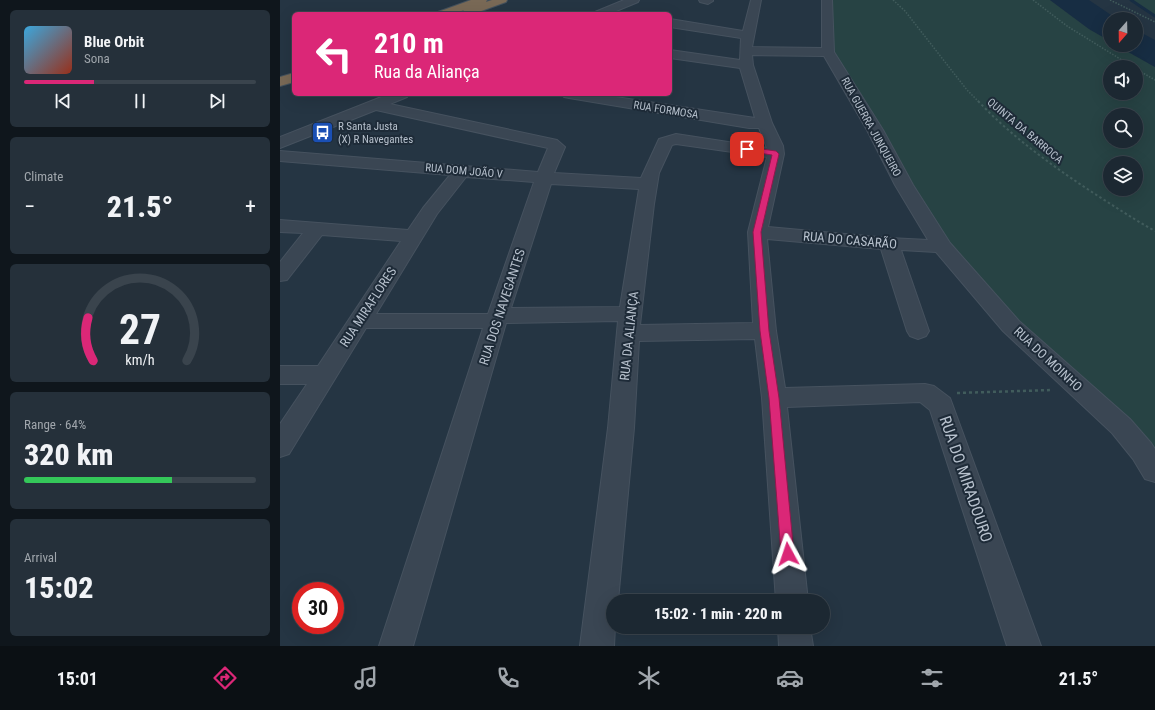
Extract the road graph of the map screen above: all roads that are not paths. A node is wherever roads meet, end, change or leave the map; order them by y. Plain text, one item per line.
1 (482, 0) edge
2 (502, 0) edge
3 (634, 0) edge
4 (756, 0) edge
5 (827, 0) edge
6 (448, 12) edge
7 (469, 12) edge
8 (607, 12) edge
9 (672, 23) edge
10 (748, 35) junction
11 (746, 51) junction
12 (828, 52) junction
13 (672, 54) edge
14 (746, 65) junction
15 (292, 69) edge
16 (280, 73) edge
17 (292, 78) edge
18 (280, 82) edge
19 (397, 96) edge
20 (581, 96) edge
21 (375, 105) junction
22 (764, 123) junction
23 (280, 143) edge
24 (776, 154) junction
25 (280, 156) edge
26 (462, 171) junction
27 (544, 178) junction
28 (648, 184) junction
29 (280, 226) edge
30 (317, 229) junction
31 (757, 232) junction
32 (414, 236) junction
33 (889, 244) junction
34 (942, 246) junction
35 (280, 275) edge
36 (497, 319) junction
37 (359, 321) junction
38 (630, 323) junction
39 (765, 331) junction
40 (918, 331) dead end
41 (280, 375) edge
42 (325, 375) junction
43 (774, 398) junction
44 (280, 446) edge
45 (1155, 471) edge
46 (791, 594) edge
47 (795, 634) edge
48 (396, 646) edge
49 (597, 646) edge
50 (796, 646) edge
51 (1024, 646) edge

1 - 6 highway
2 - 7 highway
3 - 8 street
4 - 10 street
5 - 12 street, RUA GUERRA JUNQUEIRO
9 - 10 street
10 - 11 street
11 - 12 street
11 - 14 street
12 - 34 street, RUA GUERRA JUNQUEIRO
13 - 14 street
14 - 22 street
15 - 16 highway
17 - 18 highway
19 - 21 street
20 - 22 street, RUA FORMOSA
21 - 23 street
21 - 27 street, RUA DOS NAVEGANTES
22 - 24 street
24 - 28 street, RUA DA ALIANÇA
24 - 31 street
25 - 26 street, RUA DOM JOÃO V
26 - 27 street, RUA DOM JOÃO V
26 - 32 street, RUA MIRAFLORES
27 - 28 street, RUA DOM JOÃO V
27 - 36 street, RUA DOS NAVEGANTES
28 - 38 street, RUA DA ALIANÇA
29 - 30 street
30 - 32 street
30 - 35 street
31 - 33 street, RUA DO CASARÃO
31 - 39 street
32 - 37 street, RUA MIRAFLORES
33 - 34 street, RUA DO CASARÃO
33 - 40 street
34 - 45 street, RUA DO MOINHO
36 - 37 street
36 - 38 street
36 - 48 street, RUA DOS NAVEGANTES
37 - 42 street, RUA MIRAFLORES
38 - 39 street
38 - 49 street, RUA DA ALIANÇA
39 - 43 street
41 - 42 street
42 - 44 street, RUA MIRAFLORES
43 - 46 street
43 - 51 street, RUA DO MIRADOURO
47 - 50 street

